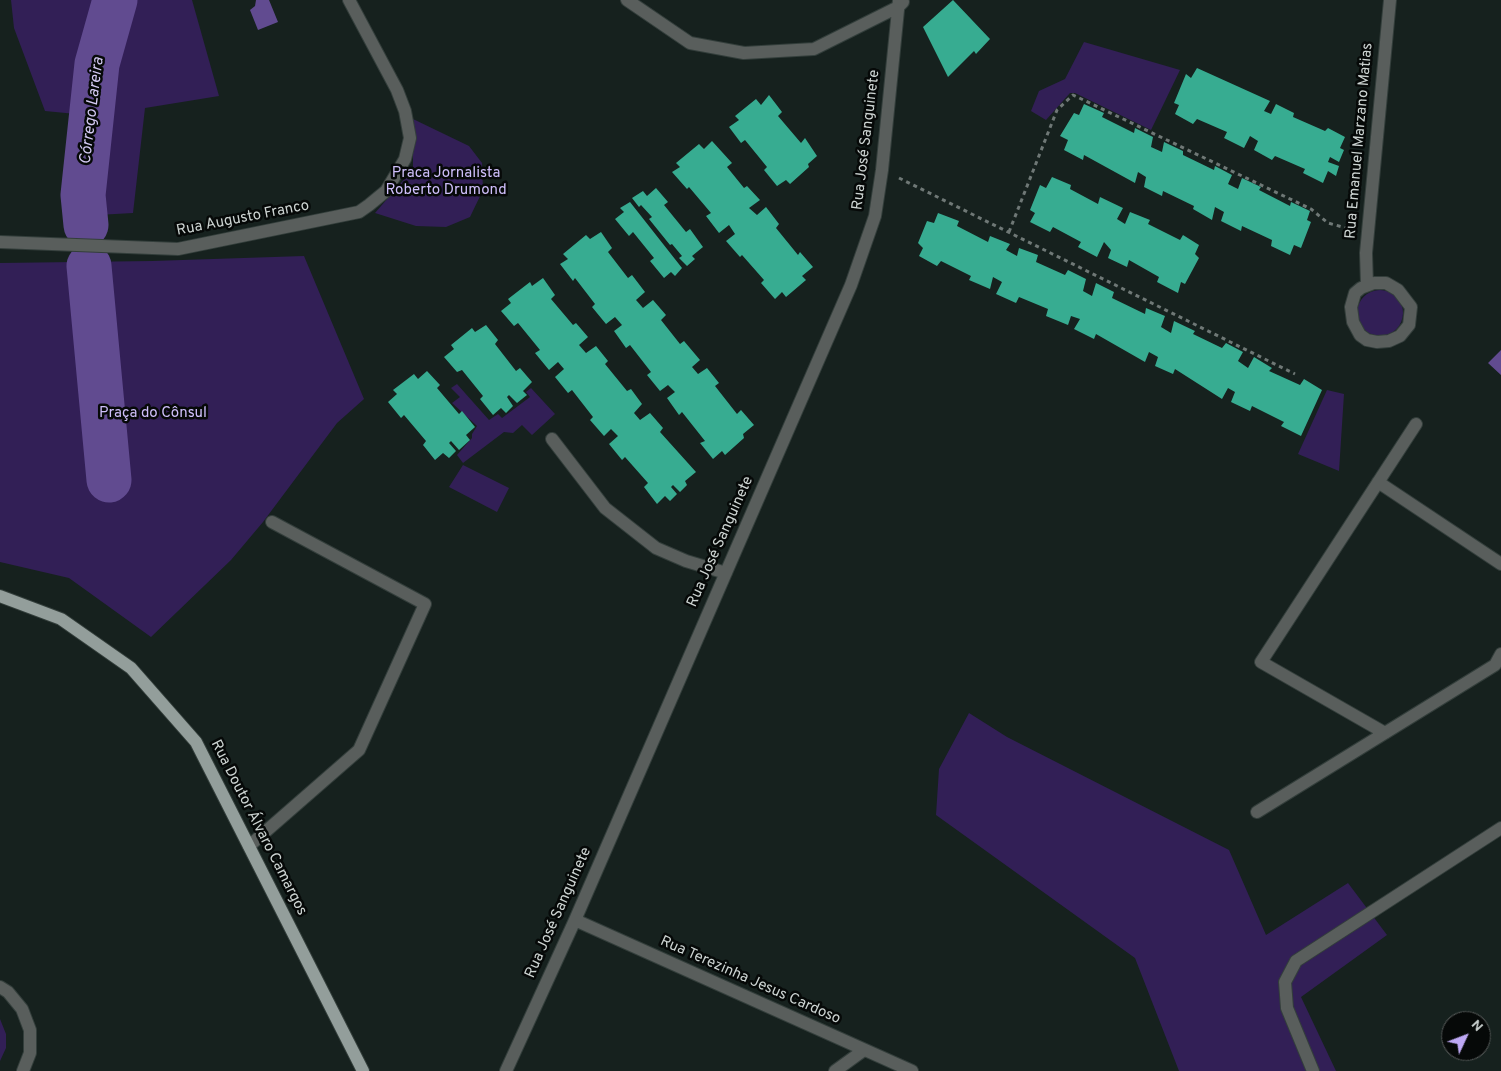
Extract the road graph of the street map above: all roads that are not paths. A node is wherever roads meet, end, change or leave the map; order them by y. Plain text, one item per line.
1 (349, 0) edge
2 (627, 0) edge
3 (1390, 0) edge
4 (901, 2) edge
5 (0, 242) edge
6 (1368, 285) junction
7 (1416, 424) dead end
8 (552, 439) dead end
9 (1378, 482) junction
10 (272, 522) dead end
11 (1501, 564) edge
12 (726, 572) junction
13 (0, 596) edge
14 (1501, 654) edge
15 (1385, 733) junction
16 (1257, 812) dead end
17 (1501, 828) edge
18 (249, 846) junction
19 (575, 920) junction
20 (0, 987) edge
21 (864, 1050) junction
22 (23, 1071) edge
23 (363, 1071) edge
24 (506, 1071) edge
25 (835, 1071) edge
26 (912, 1071) edge
27 (1313, 1071) edge

1 - 5 street, Rua Augusto Franco
2 - 4 street
3 - 6 street, Rua Emanuel Marzano Matias
4 - 12 street, Rua José Sanguinete
6 - 6 street
7 - 9 street
8 - 12 street
9 - 11 street
9 - 15 street
10 - 18 street
12 - 19 street, Rua José Sanguinete
13 - 18 main road, Rua Doutor Álvaro Camargos
14 - 15 street
15 - 16 street
17 - 27 street
18 - 23 main road, Rua Doutor Álvaro Camargos
19 - 21 street, Rua Terezinha Jesus Cardoso
19 - 24 street, Rua José Sanguinete
20 - 22 street
21 - 25 street
21 - 26 street, Rua Terezinha Jesus Cardoso

